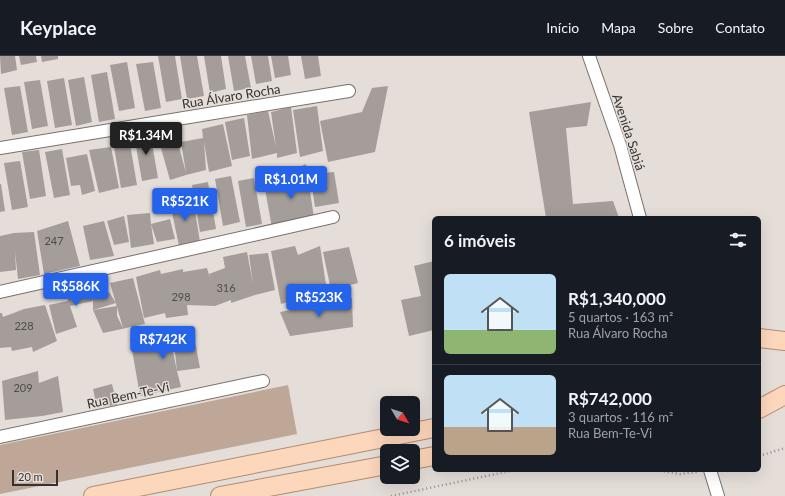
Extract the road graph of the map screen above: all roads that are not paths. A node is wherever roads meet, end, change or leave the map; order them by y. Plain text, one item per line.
1 (589, 56) edge
2 (349, 91) dead end
3 (0, 148) edge
4 (639, 216) edge
5 (333, 217) dead end
6 (0, 292) edge
7 (761, 338) edge
8 (785, 341) edge
9 (263, 381) dead end
10 (785, 395) edge
11 (761, 408) edge
12 (432, 428) edge
13 (0, 437) edge
14 (432, 456) edge
15 (420, 459) edge
16 (380, 466) edge
17 (711, 472) edge
18 (93, 496) edge
19 (220, 496) edge
20 (718, 496) edge

1 - 4 street, Avenida Sabiá
2 - 3 street, Rua Álvaro Rocha
5 - 6 street
7 - 8 main road
9 - 13 street, Rua Bem-Te-Vi
10 - 11 main road
12 - 18 main road
14 - 15 main road
16 - 19 main road
17 - 20 street

